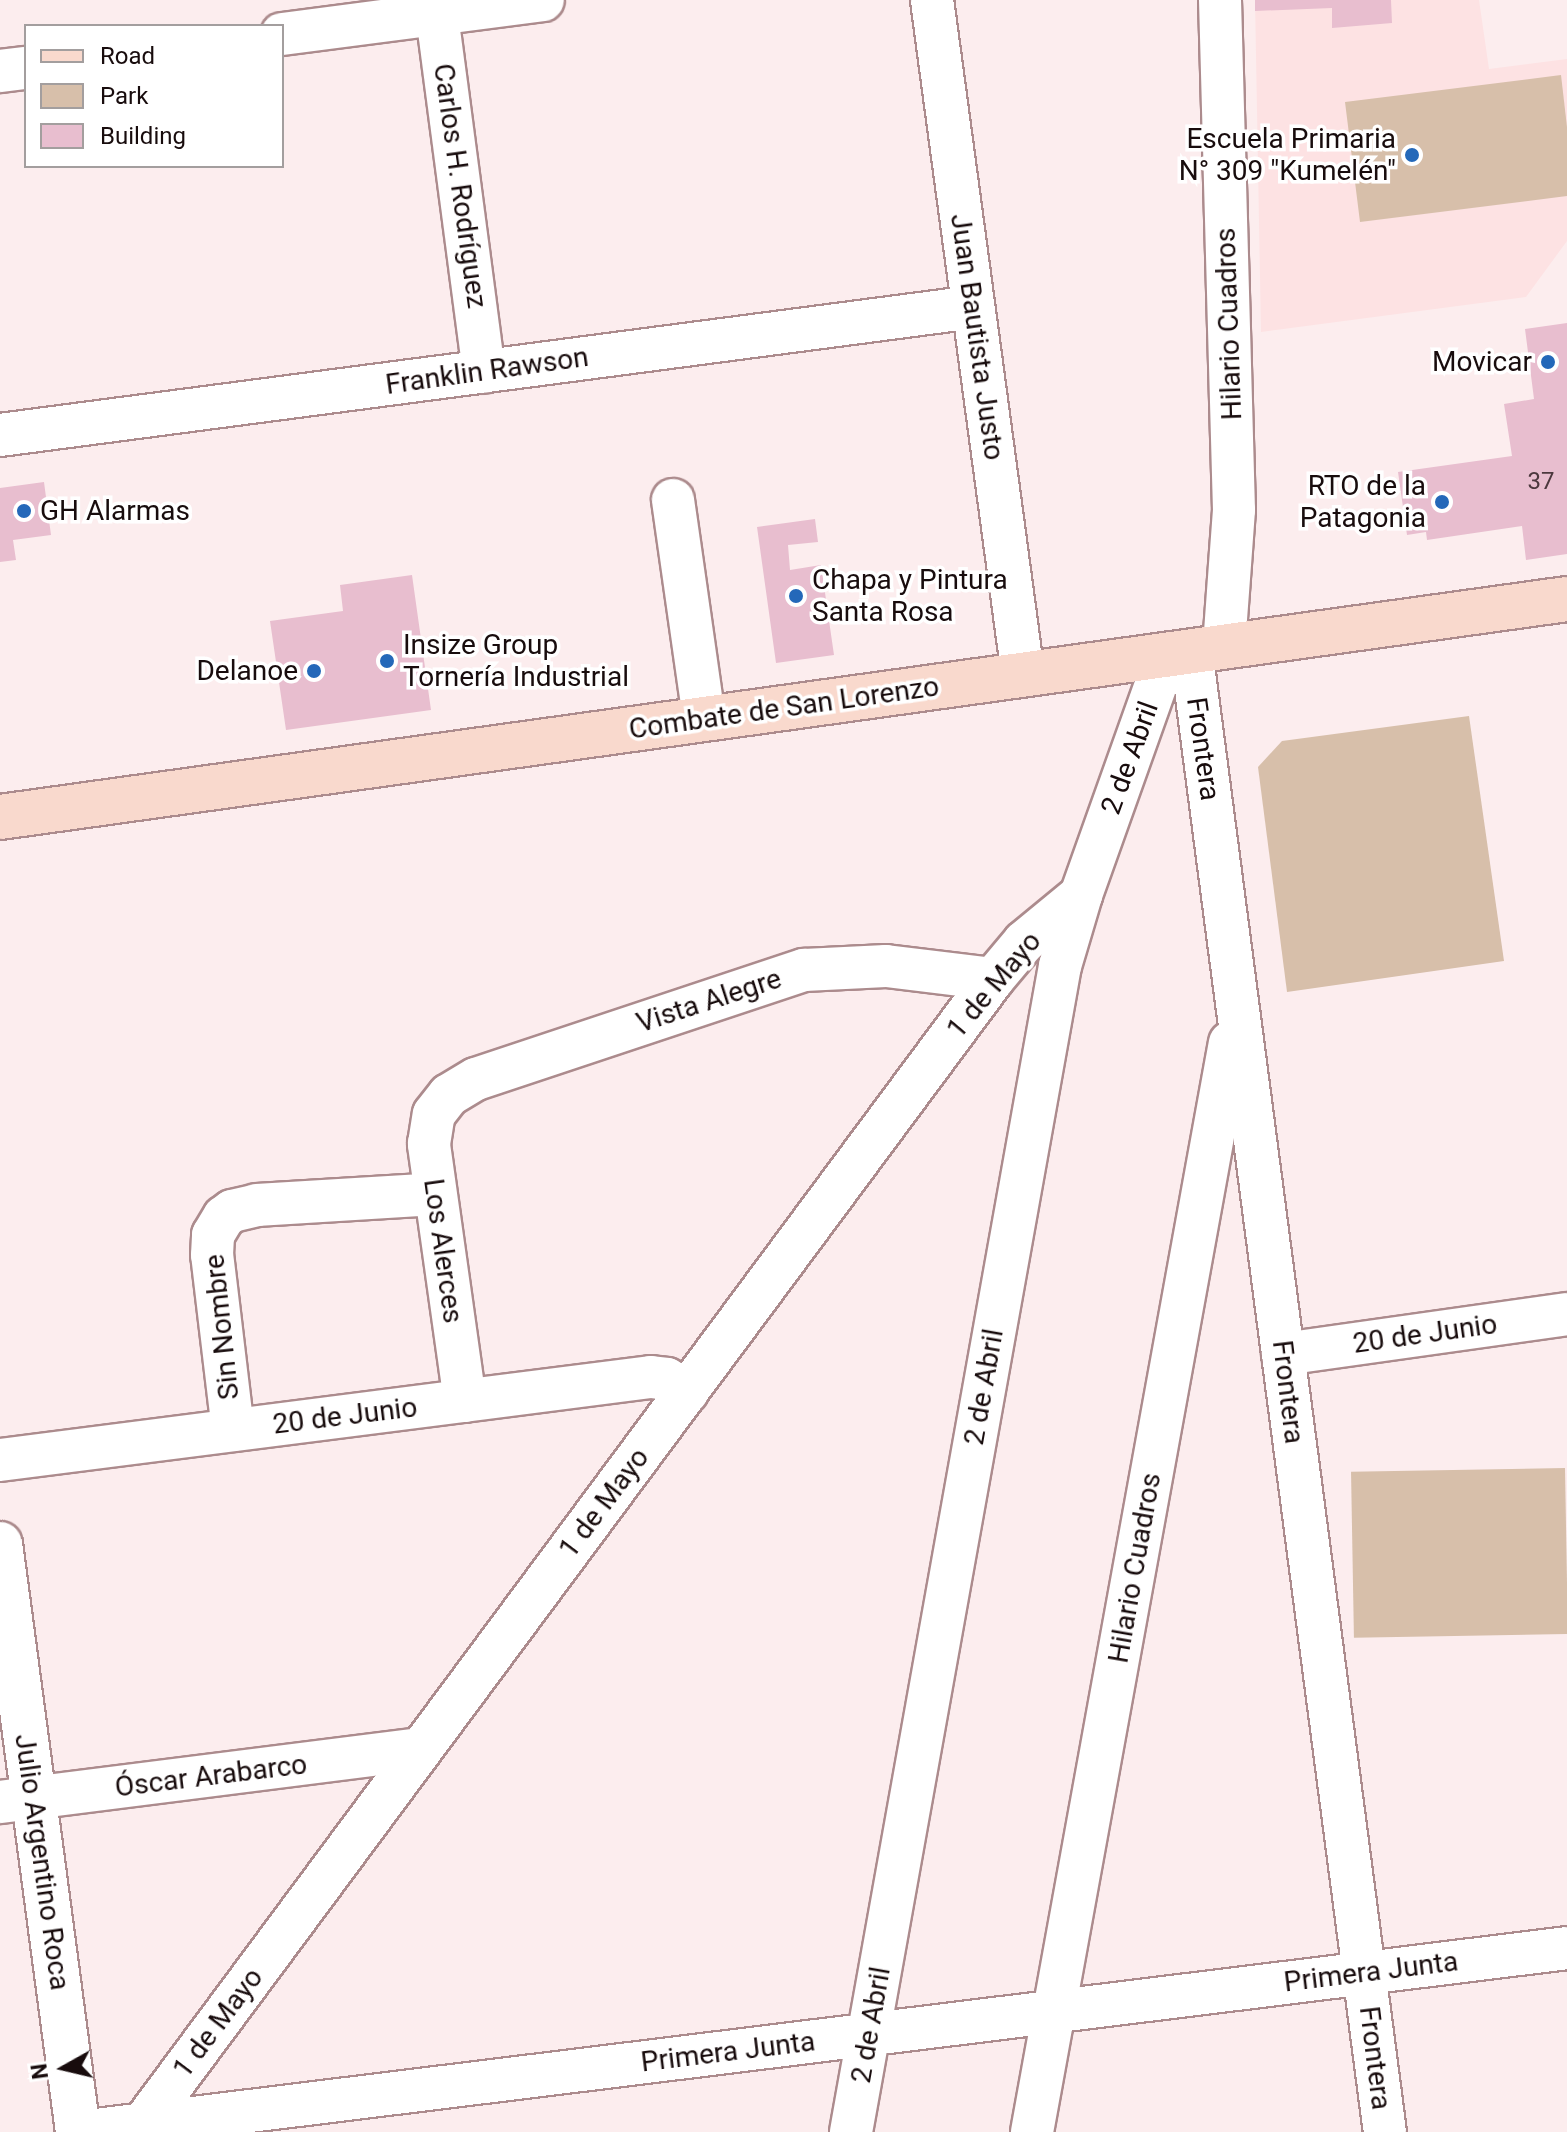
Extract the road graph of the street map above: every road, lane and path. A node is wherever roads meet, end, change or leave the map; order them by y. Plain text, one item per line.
1 (543, 0) edge
2 (932, 0) edge
3 (1220, 0) edge
4 (436, 7) edge
5 (284, 34) edge
6 (24, 68) edge
7 (0, 71) edge
8 (973, 307) junction
9 (484, 372) junction
10 (0, 435) edge
11 (673, 500) dead end
12 (1567, 599) edge
13 (1194, 651) junction
14 (1023, 675) junction
15 (704, 719) junction
16 (0, 817) edge
17 (1081, 895) junction
18 (993, 979) junction
19 (1237, 1003) junction
20 (440, 1104) joint
21 (435, 1194) junction
22 (1567, 1314) edge
23 (1283, 1354) junction
24 (687, 1392) junction
25 (465, 1401) junction
26 (233, 1430) junction
27 (0, 1460) edge
28 (0, 1544) edge
29 (421, 1749) junction
30 (17, 1800) edge
31 (1567, 1948) edge
32 (1364, 1973) junction
33 (1054, 2011) junction
34 (869, 2034) junction
35 (143, 2124) junction
36 (79, 2132) edge
37 (851, 2132) edge
38 (1032, 2132) edge
39 (1385, 2132) edge

1 - 4 street
2 - 8 street, Juan Bautista Justo
3 - 13 street, Hilario Cuadros
4 - 5 street
4 - 9 street, Carlos H. Rodríguez
6 - 7 street
8 - 9 street, Franklin Rawson
8 - 14 street, Juan Bautista Justo
9 - 10 street, Franklin Rawson
11 - 15 street
12 - 13 main road, Combate de San Lorenzo
13 - 14 main road, Combate de San Lorenzo
13 - 17 street, 2 de Abril
13 - 19 street, Frontera
14 - 15 main road, Combate de San Lorenzo
15 - 16 main road, Combate de San Lorenzo
17 - 18 street, 1 de Mayo
17 - 34 street, 2 de Abril
18 - 20 street, Vista Alegre
18 - 24 street, 1 de Mayo
19 - 23 street, Frontera
19 - 33 street, Hilario Cuadros
20 - 21 street, Los Alerces
21 - 25 street, Los Alerces
21 - 26 street, Sin Nombre
22 - 23 street, 20 de Junio
23 - 32 street, Frontera
24 - 25 street, 20 de Junio
24 - 29 street, 1 de Mayo
25 - 26 street, 20 de Junio
26 - 27 street, 20 de Junio
28 - 30 street, Julio Argentino Roca
29 - 30 street, Óscar Arabarco
29 - 35 street, 1 de Mayo
30 - 36 street, Julio Argentino Roca
31 - 32 street, Primera Junta
32 - 33 street, Primera Junta
32 - 39 street, Frontera
33 - 34 street, Primera Junta
33 - 38 street, Hilario Cuadros
34 - 35 street, Primera Junta
34 - 37 street, 2 de Abril
35 - 36 street, Primera Junta

